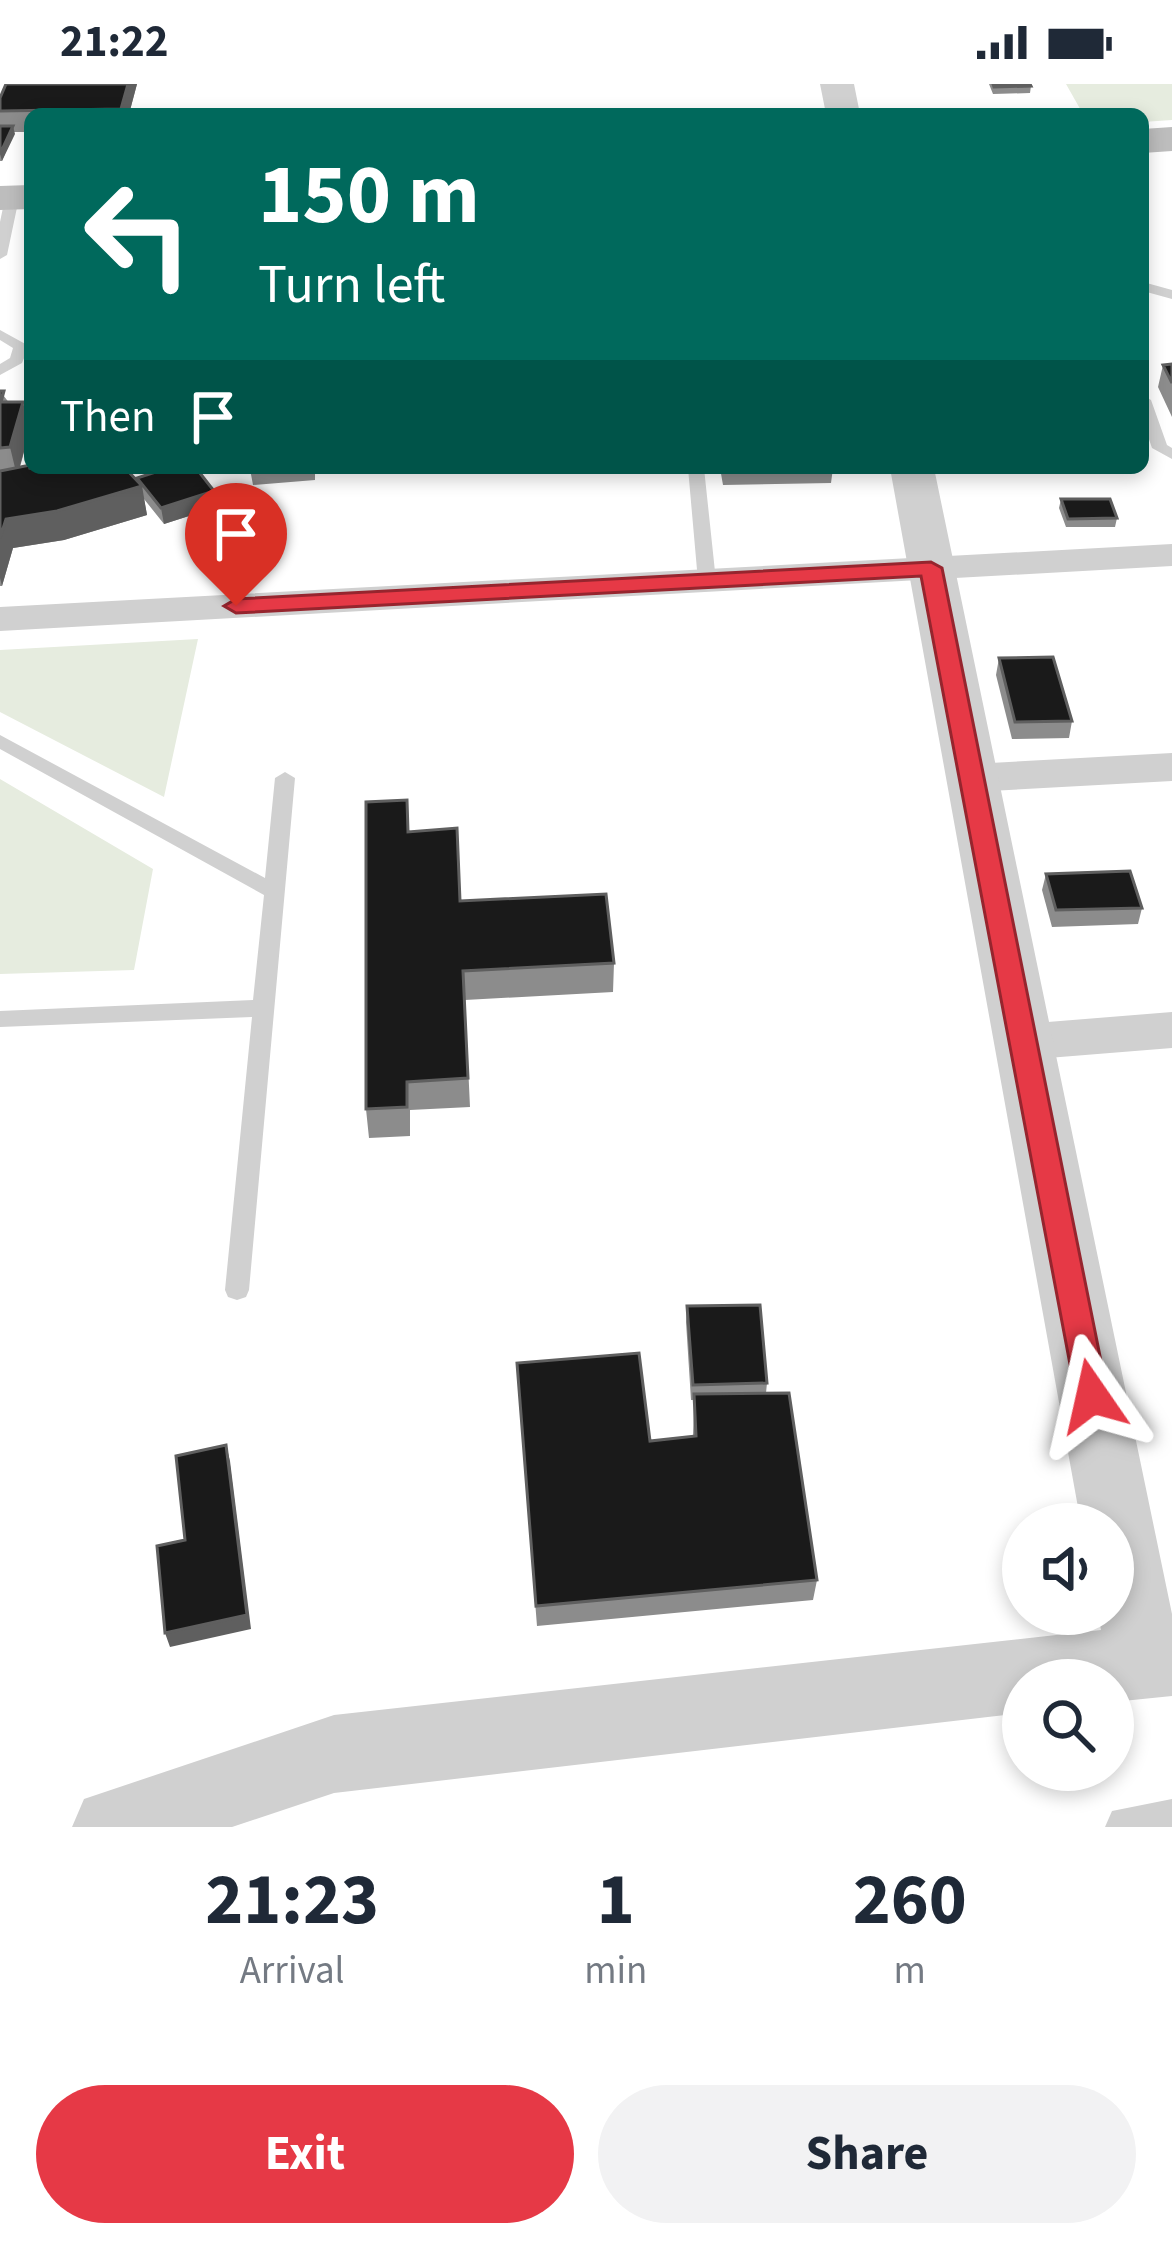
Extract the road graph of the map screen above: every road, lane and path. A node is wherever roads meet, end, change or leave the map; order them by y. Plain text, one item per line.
1 (14, 198) edge
2 (0, 255) edge
3 (0, 334) edge
4 (24, 363) edge
5 (0, 370) edge
6 (1149, 417) edge
7 (1172, 454) edge
8 (697, 474) edge
9 (913, 474) edge
10 (1172, 555) edge
11 (931, 568) junction
12 (707, 581) junction
13 (0, 619) edge
14 (0, 741) edge
15 (1172, 767) edge
16 (285, 778) dead end
17 (972, 778) junction
18 (274, 892) junction
19 (263, 1008) junction
20 (0, 1019) edge
21 (1172, 1030) edge
22 (1023, 1042) junction
23 (237, 1290) dead end
24 (1158, 1660) edge
25 (1172, 1822) edge
26 (112, 1827) edge
27 (1127, 1827) edge

1 - 2 lane
3 - 4 lane
4 - 5 lane
6 - 7 lane
8 - 12 lane
9 - 11 street
10 - 11 street
11 - 12 street
11 - 17 street
12 - 13 street
14 - 18 lane
15 - 17 street
16 - 18 lane
17 - 22 street
18 - 19 lane
19 - 20 lane
19 - 23 lane
21 - 22 street
22 - 24 street
24 - 26 street
25 - 27 street

